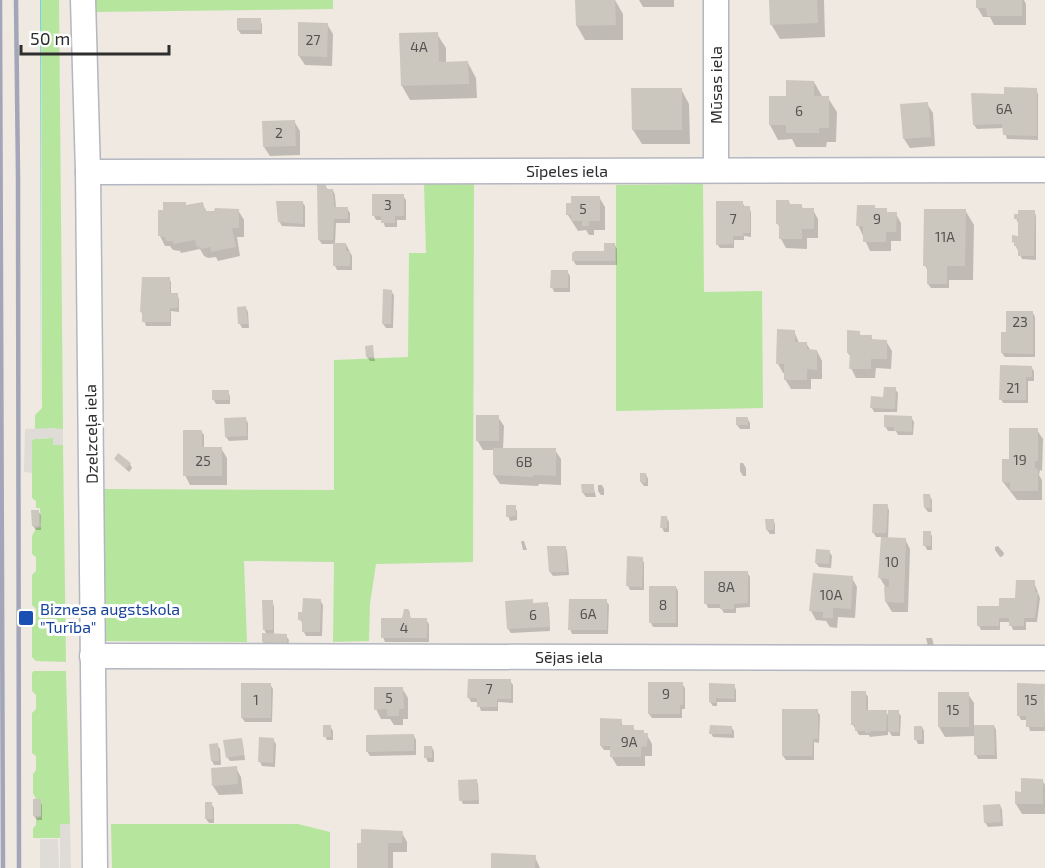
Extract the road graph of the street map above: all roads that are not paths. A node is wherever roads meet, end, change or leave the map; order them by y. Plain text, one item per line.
1 (83, 0) edge
2 (716, 0) edge
3 (716, 170) junction
4 (1045, 170) edge
5 (88, 172) junction
6 (92, 656) junction
7 (1045, 658) edge
8 (95, 868) edge

1 - 5 street, Dzelzceļa iela
2 - 3 street, Mūsas iela
3 - 4 street, Sīpeles iela
3 - 5 street, Sīpeles iela
5 - 6 street, Dzelzceļa iela
6 - 7 street, Sējas iela
6 - 8 street, Dzelzceļa iela

